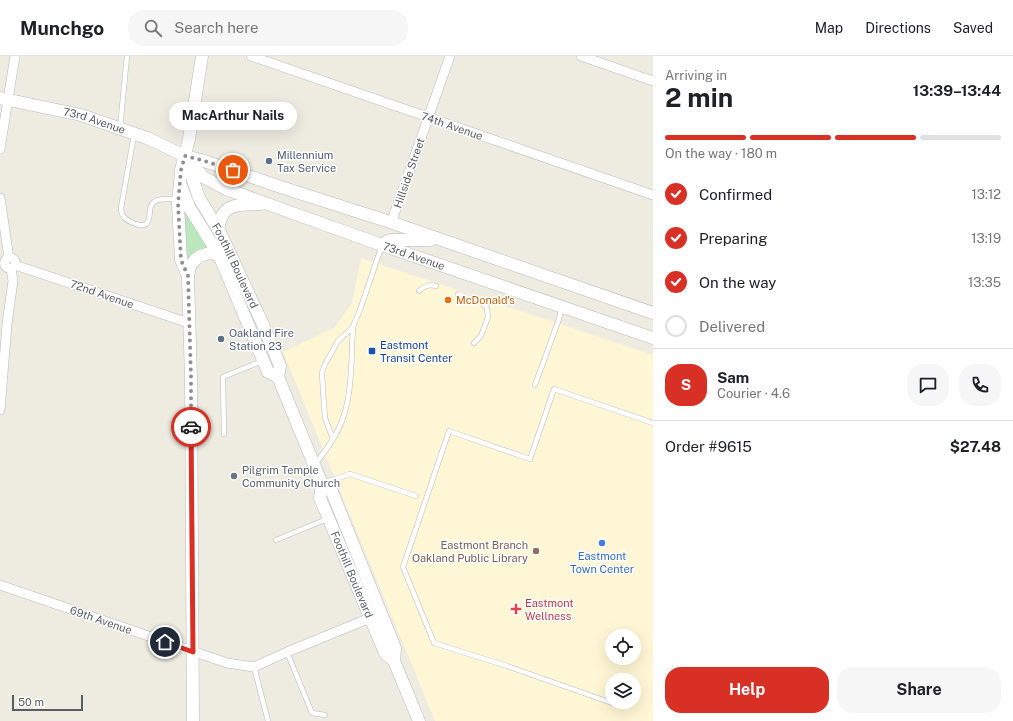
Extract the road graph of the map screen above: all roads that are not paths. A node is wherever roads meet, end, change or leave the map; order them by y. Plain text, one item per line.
1 (15, 56) edge
2 (127, 56) edge
3 (202, 56) edge
4 (251, 56) edge
5 (450, 56) edge
6 (581, 56) edge
7 (653, 81) edge
8 (4, 99) edge
9 (428, 118) junction
10 (120, 129) junction
11 (134, 134) junction
12 (0, 149) edge
13 (185, 156) junction
14 (180, 183) junction
15 (653, 195) edge
16 (0, 198) edge
17 (179, 199) junction
18 (267, 204) junction
19 (391, 223) junction
20 (218, 229) junction
21 (441, 240) junction
22 (382, 245) junction
23 (219, 255) junction
24 (8, 262) edge
25 (188, 276) junction
26 (436, 286) dead end
27 (419, 291) dead end
28 (458, 294) dead end
29 (562, 307) junction
30 (653, 313) edge
31 (261, 320) junction
32 (189, 323) junction
33 (248, 325) junction
34 (353, 327) junction
35 (653, 338) edge
36 (474, 343) dead end
37 (263, 361) junction
38 (278, 377) junction
39 (535, 385) dead end
40 (0, 410) edge
41 (653, 423) edge
42 (224, 434) dead end
43 (333, 439) junction
44 (314, 464) junction
45 (322, 484) junction
46 (416, 496) dead end
47 (329, 518) junction
48 (276, 540) dead end
49 (0, 585) edge
50 (376, 616) junction
51 (193, 652) junction
52 (287, 652) junction
53 (254, 667) junction
54 (605, 701) edge
55 (325, 715) dead end
56 (193, 721) edge
57 (268, 721) edge
58 (419, 721) edge

1 - 8 street
2 - 10 lane
3 - 13 main road
4 - 9 street, 74th Avenue
5 - 9 street, Hillside Street
6 - 7 street
8 - 10 main road, 73rd Avenue
8 - 12 street
9 - 15 street, 74th Avenue
9 - 19 street, Hillside Street
10 - 11 main road, 73rd Avenue
11 - 13 main road, 73rd Avenue
11 - 17 lane
13 - 14 main road
13 - 18 main road, 73rd Avenue
13 - 19 main road, 73rd Avenue
13 - 20 main road, Foothill Boulevard
14 - 17 main road
14 - 23 main road, Foothill Boulevard
16 - 24 street
17 - 25 main road
18 - 20 main road
18 - 22 main road, 73rd Avenue
19 - 21 main road, 73rd Avenue
20 - 31 main road, Foothill Boulevard
21 - 22 main road
21 - 30 main road, 73rd Avenue
22 - 29 main road, 73rd Avenue
22 - 34 lane
23 - 25 main road
23 - 33 main road, Foothill Boulevard
24 - 32 street, 72nd Avenue
24 - 40 street
25 - 32 main road
26 - 27 lane
28 - 36 lane
29 - 35 main road, 73rd Avenue
29 - 39 lane
31 - 33 lane
31 - 38 main road, Foothill Boulevard
32 - 51 main road
33 - 37 main road, Foothill Boulevard
34 - 43 lane
34 - 43 lane
37 - 38 main road, Foothill Boulevard
37 - 42 lane
38 - 44 main road, Foothill Boulevard
41 - 54 lane
43 - 44 lane
44 - 45 main road, Foothill Boulevard
45 - 46 lane
45 - 47 main road, Foothill Boulevard
45 - 50 main road, Foothill Boulevard
47 - 48 lane
47 - 50 main road, Foothill Boulevard
49 - 51 street, 69th Avenue
50 - 52 street
50 - 58 main road, Foothill Boulevard
51 - 53 street, 69th Avenue
51 - 56 main road
52 - 53 street
52 - 55 lane
53 - 57 lane

